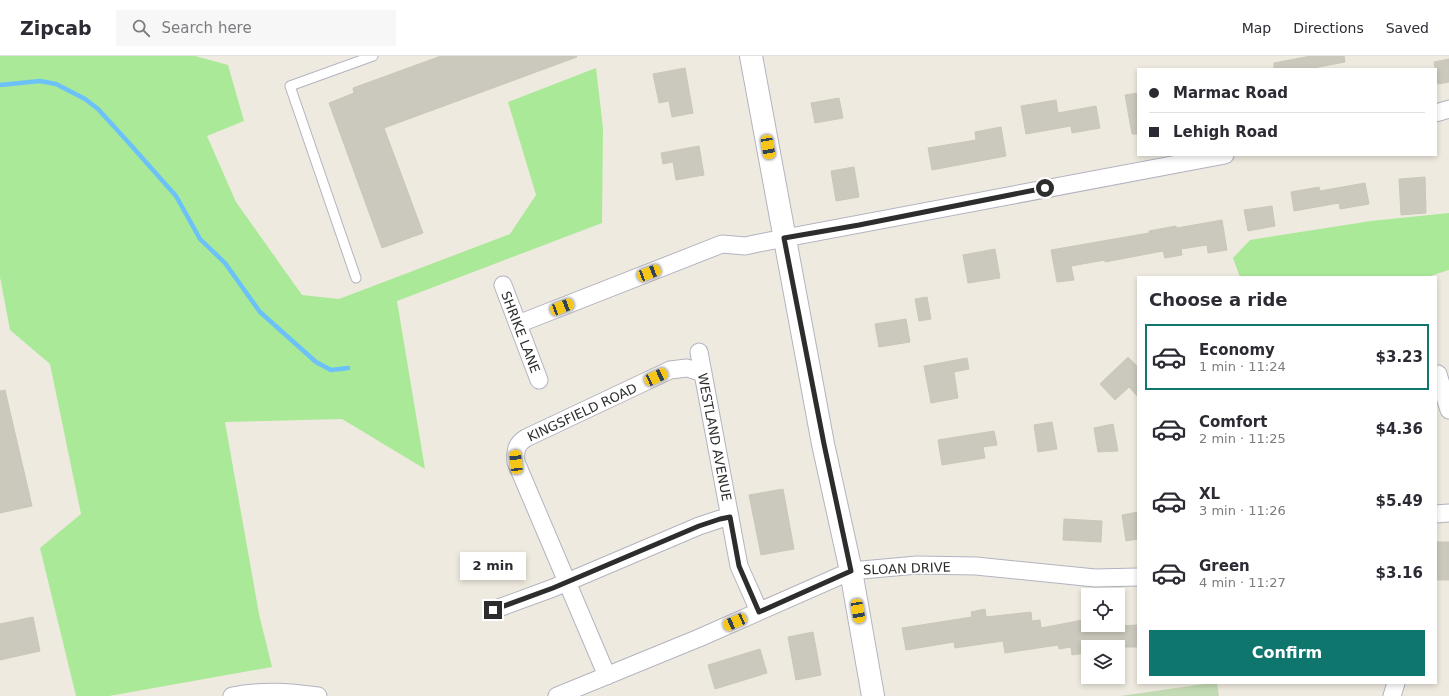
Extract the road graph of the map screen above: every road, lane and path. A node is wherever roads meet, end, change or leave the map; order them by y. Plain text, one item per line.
1 (373, 56) edge
2 (751, 56) edge
3 (1449, 109) edge
4 (1437, 113) edge
5 (1220, 156) edge
6 (784, 238) junction
7 (356, 278) dead end
8 (503, 285) dead end
9 (518, 324) junction
10 (699, 352) dead end
11 (702, 373) junction
12 (1438, 374) dead end
13 (539, 380) dead end
14 (1449, 410) edge
15 (1449, 513) edge
16 (1437, 514) edge
17 (730, 517) junction
18 (851, 571) junction
19 (1137, 577) edge
20 (567, 582) junction
21 (493, 610) dead end
22 (759, 612) junction
23 (607, 676) junction
24 (1396, 684) edge
25 (232, 696) edge
26 (318, 696) edge
27 (556, 696) edge
28 (873, 696) edge
29 (1392, 696) edge

1 - 7 lane
2 - 6 street
3 - 4 street
5 - 6 street
6 - 9 street
6 - 18 street
8 - 9 street, SHRIKE LANE
9 - 13 street, SHRIKE LANE
10 - 11 street, WESTLAND AVENUE
11 - 17 street, WESTLAND AVENUE
11 - 20 street, KINGSFIELD ROAD
12 - 14 street
15 - 16 street
17 - 20 street
17 - 22 street, WESTLAND AVENUE
18 - 19 street, SLOAN DRIVE
18 - 22 street, SLOAN DRIVE
18 - 28 street
20 - 21 street
20 - 23 street, KINGSFIELD ROAD
22 - 23 street, SLOAN DRIVE
23 - 27 street, SLOAN DRIVE
24 - 29 street
25 - 26 street

